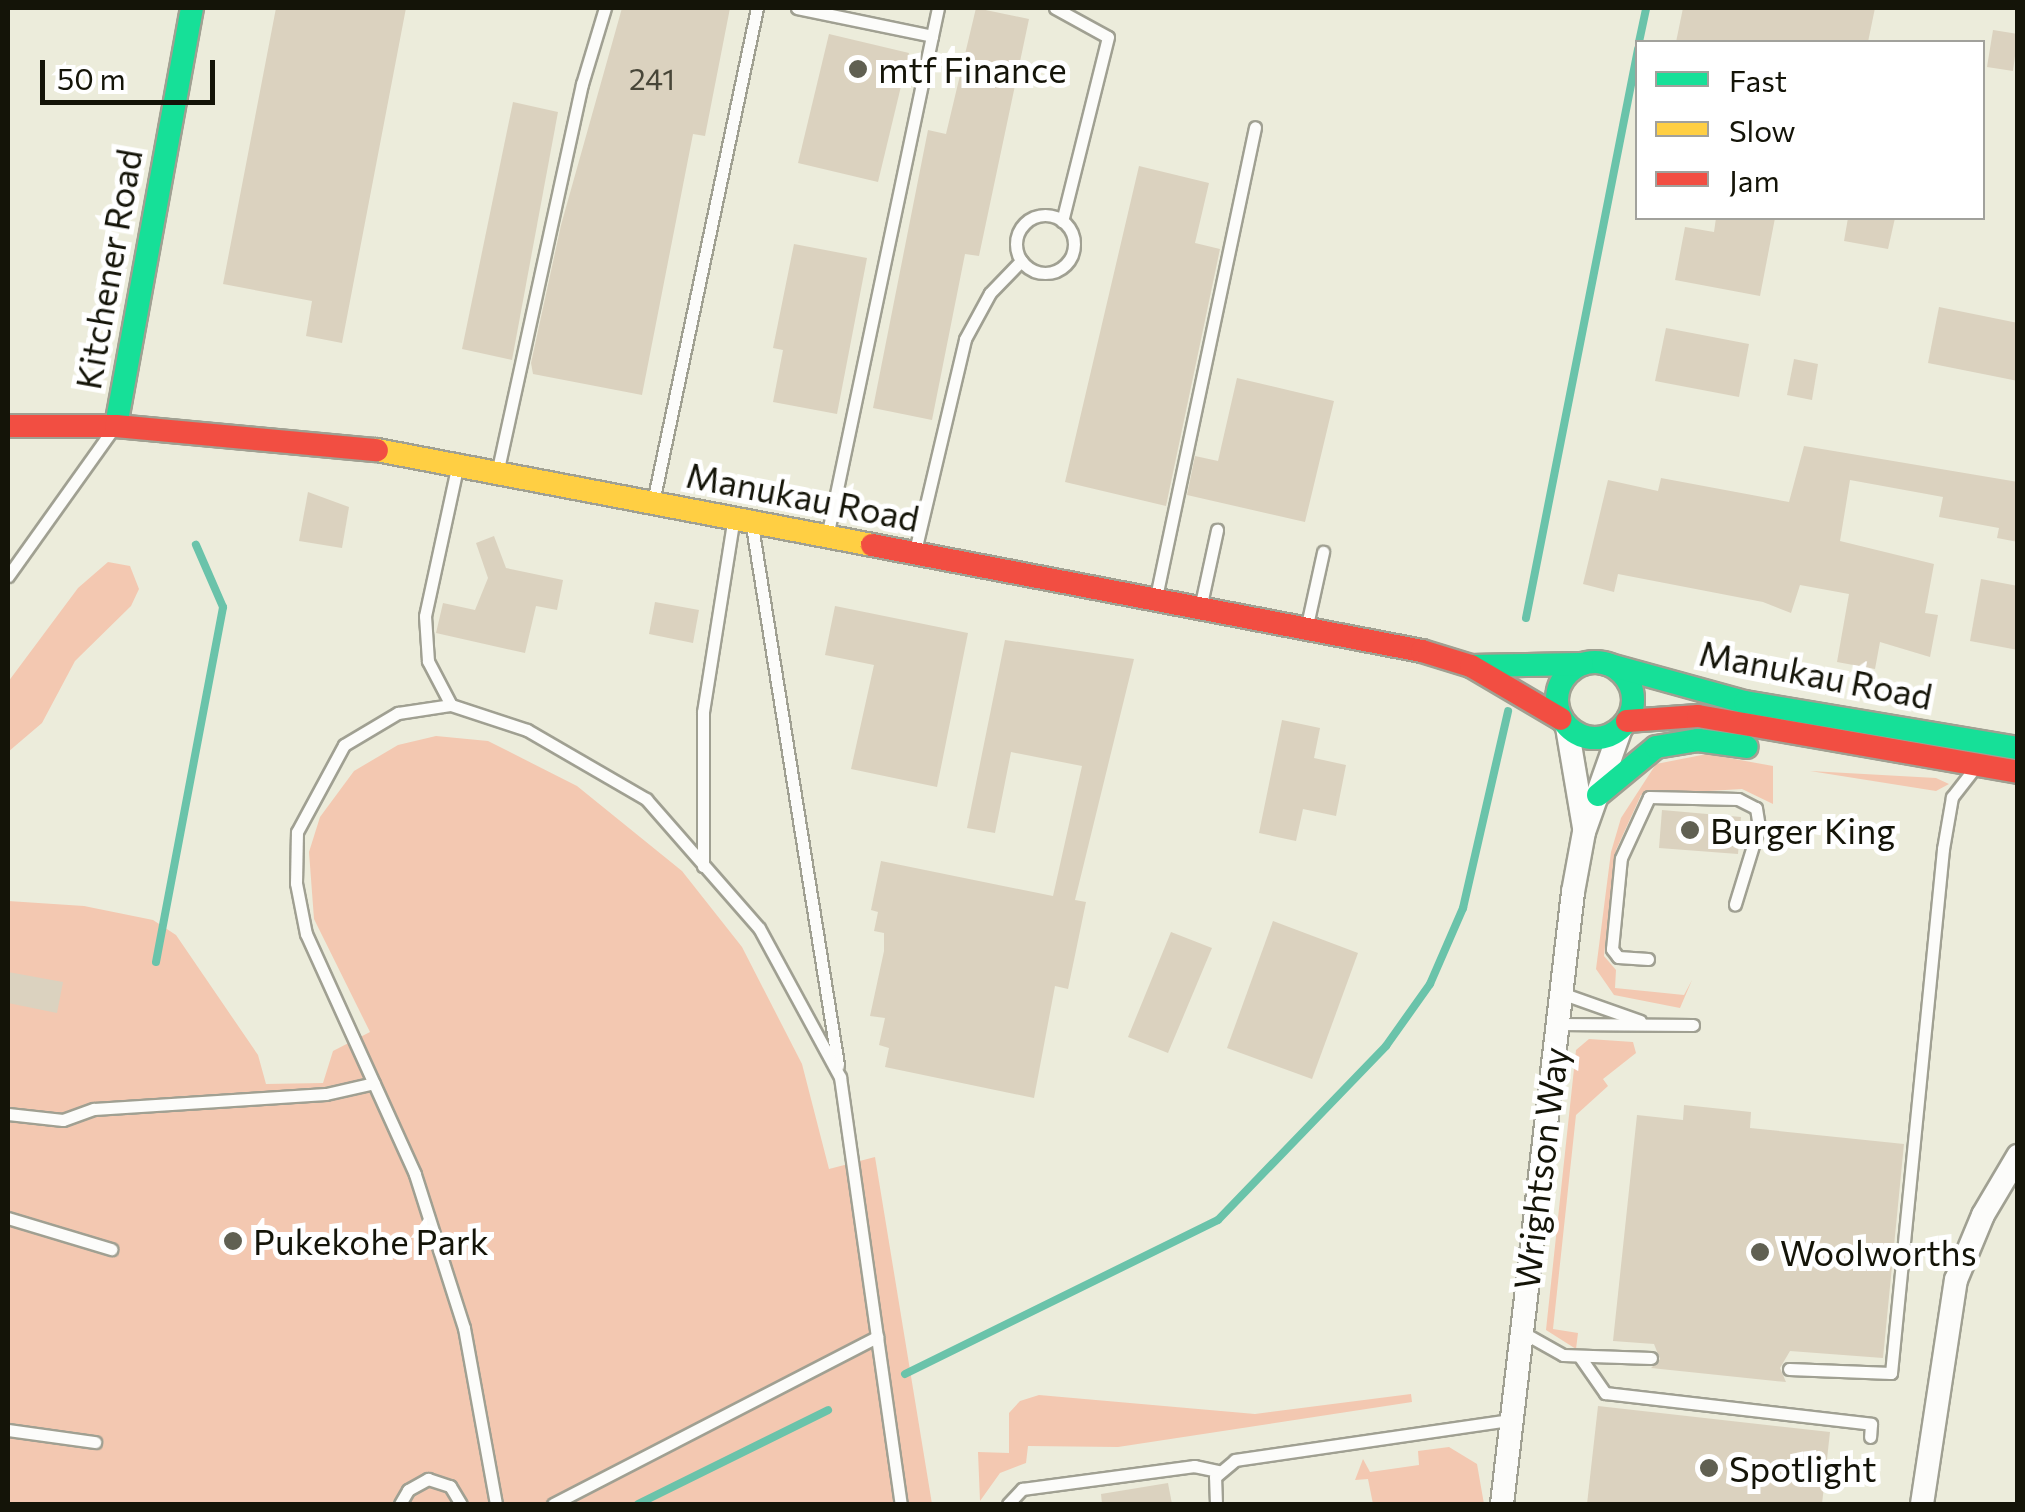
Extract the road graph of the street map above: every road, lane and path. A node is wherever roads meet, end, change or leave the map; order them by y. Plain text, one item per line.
1 (192, 8) edge
2 (605, 8) edge
3 (758, 8) edge
4 (796, 8) edge
5 (938, 8) edge
6 (1054, 8) edge
7 (932, 36) junction
8 (1254, 126) dead end
9 (1062, 220) junction
10 (1021, 261) junction
11 (8, 426) edge
12 (116, 426) junction
13 (458, 465) junction
14 (498, 473) junction
15 (653, 502) junction
16 (743, 520) junction
17 (1217, 530) dead end
18 (828, 536) junction
19 (914, 552) junction
20 (1323, 552) dead end
21 (8, 576) edge
22 (1156, 600) junction
23 (1200, 608) junction
24 (1306, 629) junction
25 (1592, 663) junction
26 (1471, 666) junction
27 (450, 705) junction
28 (1564, 723) junction
29 (1624, 724) junction
30 (2018, 748) edge
31 (1891, 750) junction
32 (1979, 764) junction
33 (2018, 772) edge
34 (1598, 795) junction
35 (1584, 832) junction
36 (702, 866) junction
37 (1735, 904) dead end
38 (1648, 959) dead end
39 (1561, 993) junction
40 (1640, 1021) junction
41 (1557, 1024) junction
42 (1693, 1025) dead end
43 (840, 1077) junction
44 (374, 1083) junction
45 (8, 1114) edge
46 (2018, 1156) edge
47 (8, 1218) edge
48 (111, 1250) dead end
49 (1521, 1331) junction
50 (877, 1337) junction
51 (1580, 1357) junction
52 (1651, 1358) dead end
53 (1789, 1369) dead end
54 (1510, 1420) junction
55 (8, 1430) edge
56 (1870, 1437) dead end
57 (95, 1442) dead end
58 (1218, 1471) junction
59 (400, 1504) edge
60 (461, 1504) edge
61 (496, 1504) edge
62 (553, 1504) edge
63 (901, 1504) edge
64 (1008, 1504) edge
65 (1216, 1504) edge
66 (1502, 1504) edge
67 (1922, 1504) edge

1 - 12 main road, Kitchener Road
2 - 14 lane
3 - 15 lane
4 - 7 lane
5 - 7 lane
6 - 9 lane
7 - 18 lane
8 - 22 lane
9 - 10 lane
9 - 10 lane
10 - 19 lane
11 - 12 main road, Manukau Road
12 - 13 main road, Manukau Road
12 - 21 lane
13 - 14 main road, Manukau Road
13 - 27 lane
14 - 15 main road, Manukau Road
15 - 16 main road, Manukau Road
16 - 18 main road, Manukau Road
16 - 36 lane
16 - 43 lane
17 - 23 lane
18 - 19 main road, Manukau Road
19 - 22 main road, Manukau Road
20 - 24 lane
22 - 23 main road, Manukau Road
23 - 24 main road, Manukau Road
24 - 26 main road, Manukau Road
25 - 26 main road, Manukau Road
25 - 28 main road
25 - 29 main road
25 - 30 main road, Manukau Road
26 - 28 main road, Manukau Road
27 - 36 lane
27 - 44 lane
28 - 29 main road
28 - 35 street, Wrightson Way
29 - 31 main road, Manukau Road
29 - 34 street, Wrightson Way
31 - 32 main road, Manukau Road
31 - 34 main road
32 - 33 main road, Manukau Road
32 - 53 lane
34 - 35 street, Wrightson Way
35 - 39 street, Wrightson Way
36 - 43 lane
37 - 38 lane
39 - 40 lane
39 - 41 street, Wrightson Way
40 - 41 lane
40 - 42 lane
41 - 49 street, Wrightson Way
43 - 50 lane
44 - 45 lane
44 - 61 lane
46 - 67 street
47 - 48 lane
49 - 51 lane
49 - 54 street, Wrightson Way
50 - 62 lane
50 - 63 lane
51 - 52 lane
51 - 56 lane
54 - 58 lane
54 - 66 street, Wrightson Way
55 - 57 lane
58 - 64 lane
58 - 65 lane
59 - 60 lane

